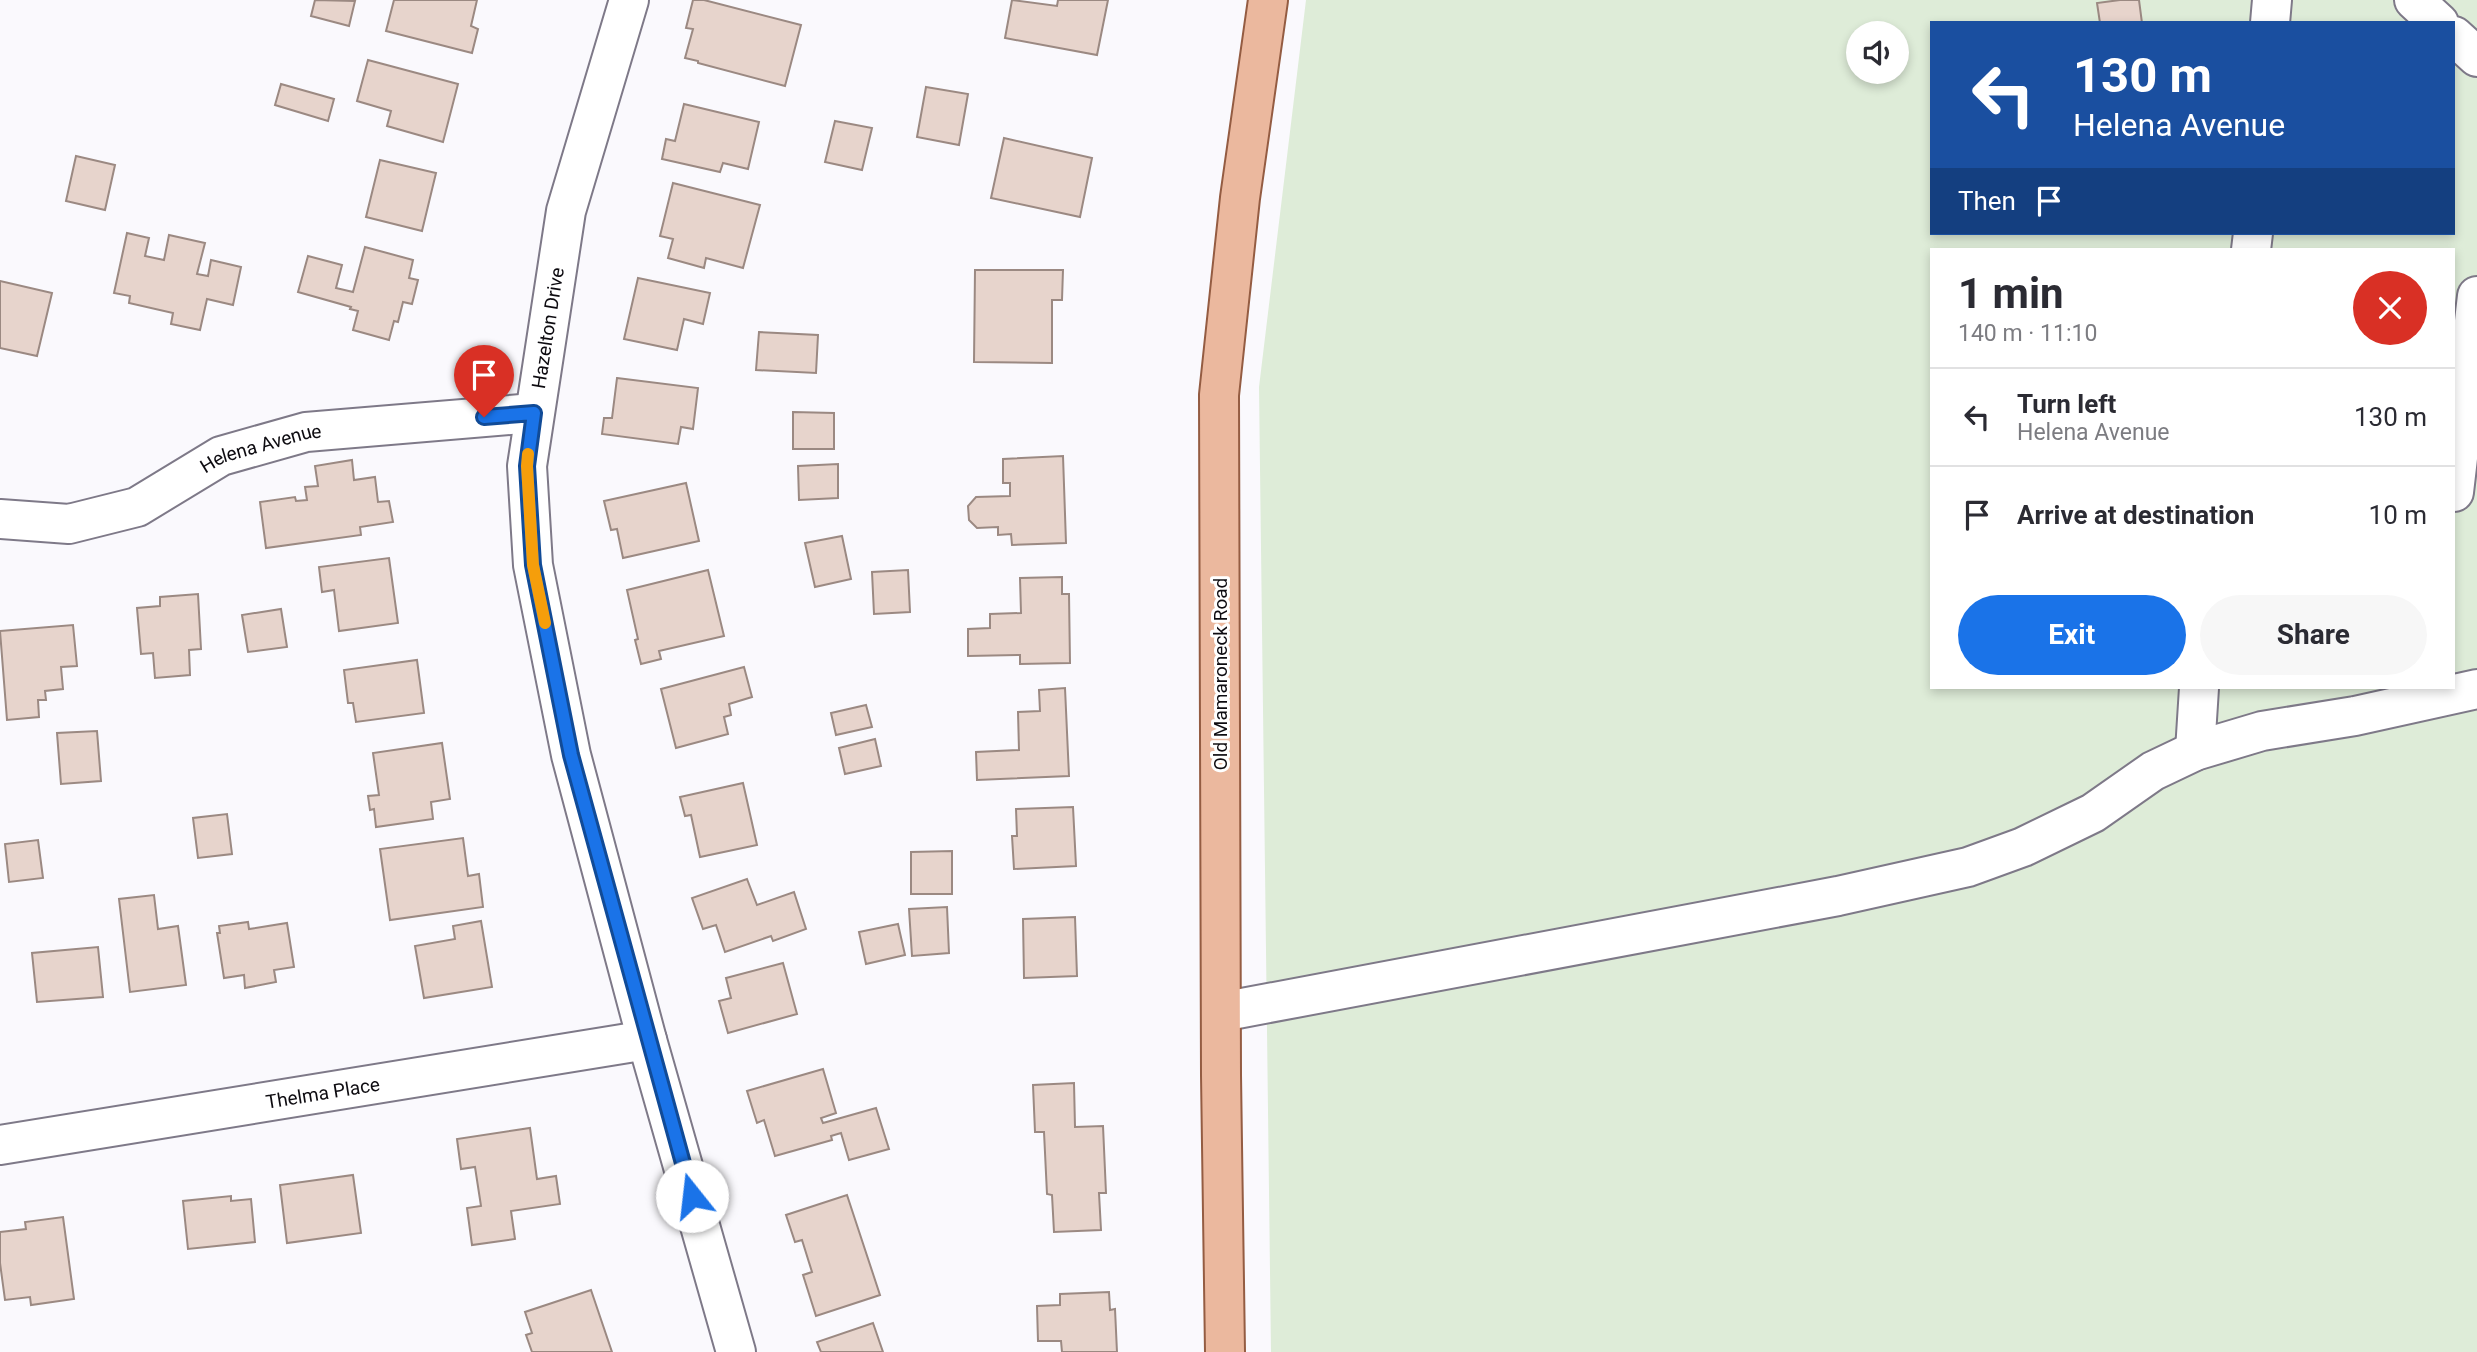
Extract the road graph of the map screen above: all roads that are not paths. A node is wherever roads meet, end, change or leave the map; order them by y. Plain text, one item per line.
1 (629, 0) edge
2 (1268, 0) edge
3 (2272, 0) edge
4 (2414, 0) edge
5 (2270, 21) edge
6 (2437, 21) edge
7 (2455, 37) edge
8 (2477, 57) edge
9 (2477, 296) edge
10 (534, 413) junction
11 (2455, 483) edge
12 (0, 519) edge
13 (2199, 689) edge
14 (2477, 689) edge
15 (2195, 751) junction
16 (1221, 1012) junction
17 (647, 1040) junction
18 (0, 1145) edge
19 (736, 1352) edge
20 (1225, 1352) edge

1 - 10 street, Hazelton Drive
2 - 16 main road, Old Mamaroneck Road
3 - 5 street
4 - 6 street
7 - 8 street
9 - 11 street
10 - 12 street, Helena Avenue
10 - 17 street, Hazelton Drive
13 - 15 street
14 - 15 street
15 - 16 street
16 - 20 main road, Old Mamaroneck Road
17 - 18 street, Thelma Place
17 - 19 street, Hazelton Drive

